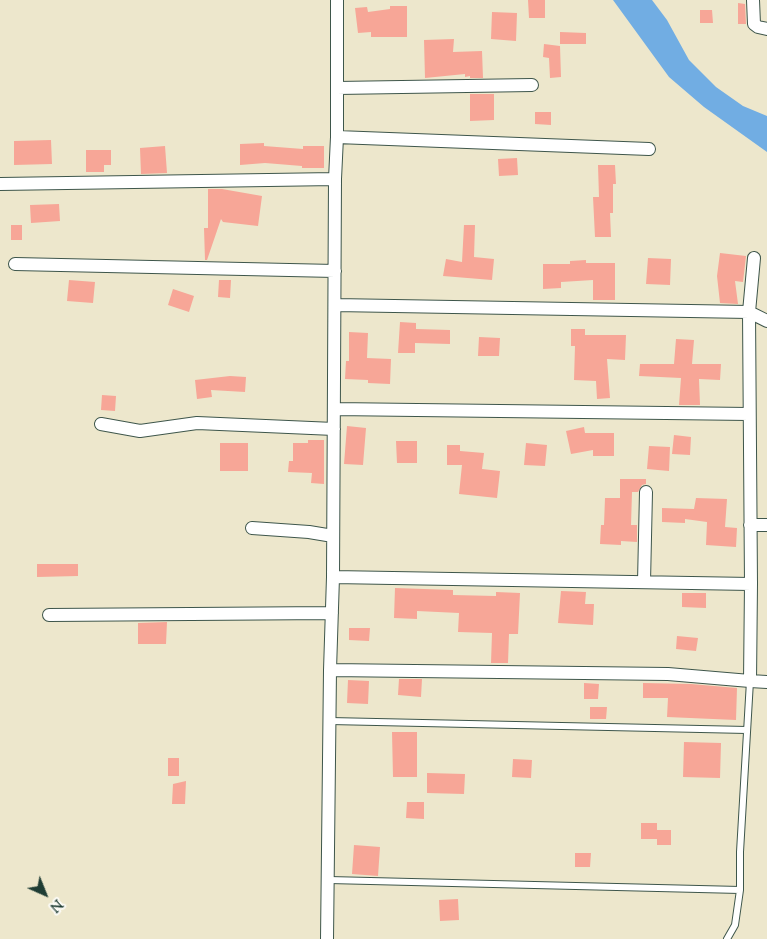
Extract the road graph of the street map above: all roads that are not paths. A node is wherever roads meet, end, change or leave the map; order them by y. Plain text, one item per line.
1 (337, 0) edge
2 (753, 0) edge
3 (767, 29) edge
4 (532, 85) dead end
5 (337, 88) junction
6 (337, 137) junction
7 (649, 149) dead end
8 (336, 179) junction
9 (0, 184) edge
10 (754, 258) dead end
11 (15, 264) dead end
12 (336, 272) junction
13 (335, 305) junction
14 (749, 312) junction
15 (767, 321) edge
16 (334, 409) junction
17 (749, 414) junction
18 (101, 424) dead end
19 (334, 429) junction
20 (646, 492) dead end
21 (750, 525) junction
22 (767, 525) edge
23 (252, 528) dead end
24 (333, 536) junction
25 (333, 577) junction
26 (644, 582) junction
27 (751, 584) junction
28 (332, 613) junction
29 (49, 615) dead end
30 (330, 670) junction
31 (750, 681) junction
32 (767, 682) edge
33 (330, 721) junction
34 (747, 730) junction
35 (329, 880) junction
36 (740, 890) junction
37 (327, 939) edge
38 (727, 939) edge

1 - 5 street
2 - 3 street
4 - 5 street
5 - 6 street
6 - 7 street
6 - 8 street
8 - 9 street
8 - 12 street
10 - 14 street
11 - 12 street
12 - 13 street
13 - 14 street
13 - 16 street
14 - 15 street
14 - 17 street
16 - 17 street
16 - 19 street
17 - 21 street
18 - 19 street
19 - 24 street
20 - 26 street
21 - 22 street
21 - 27 street
23 - 24 street
24 - 25 street
25 - 26 street
25 - 28 street
26 - 27 street
27 - 31 street
28 - 29 street
28 - 30 street
30 - 31 street
30 - 33 street
31 - 32 street
31 - 34 lane
33 - 34 lane
33 - 35 street
34 - 36 lane
35 - 36 lane
35 - 37 street
36 - 38 lane

